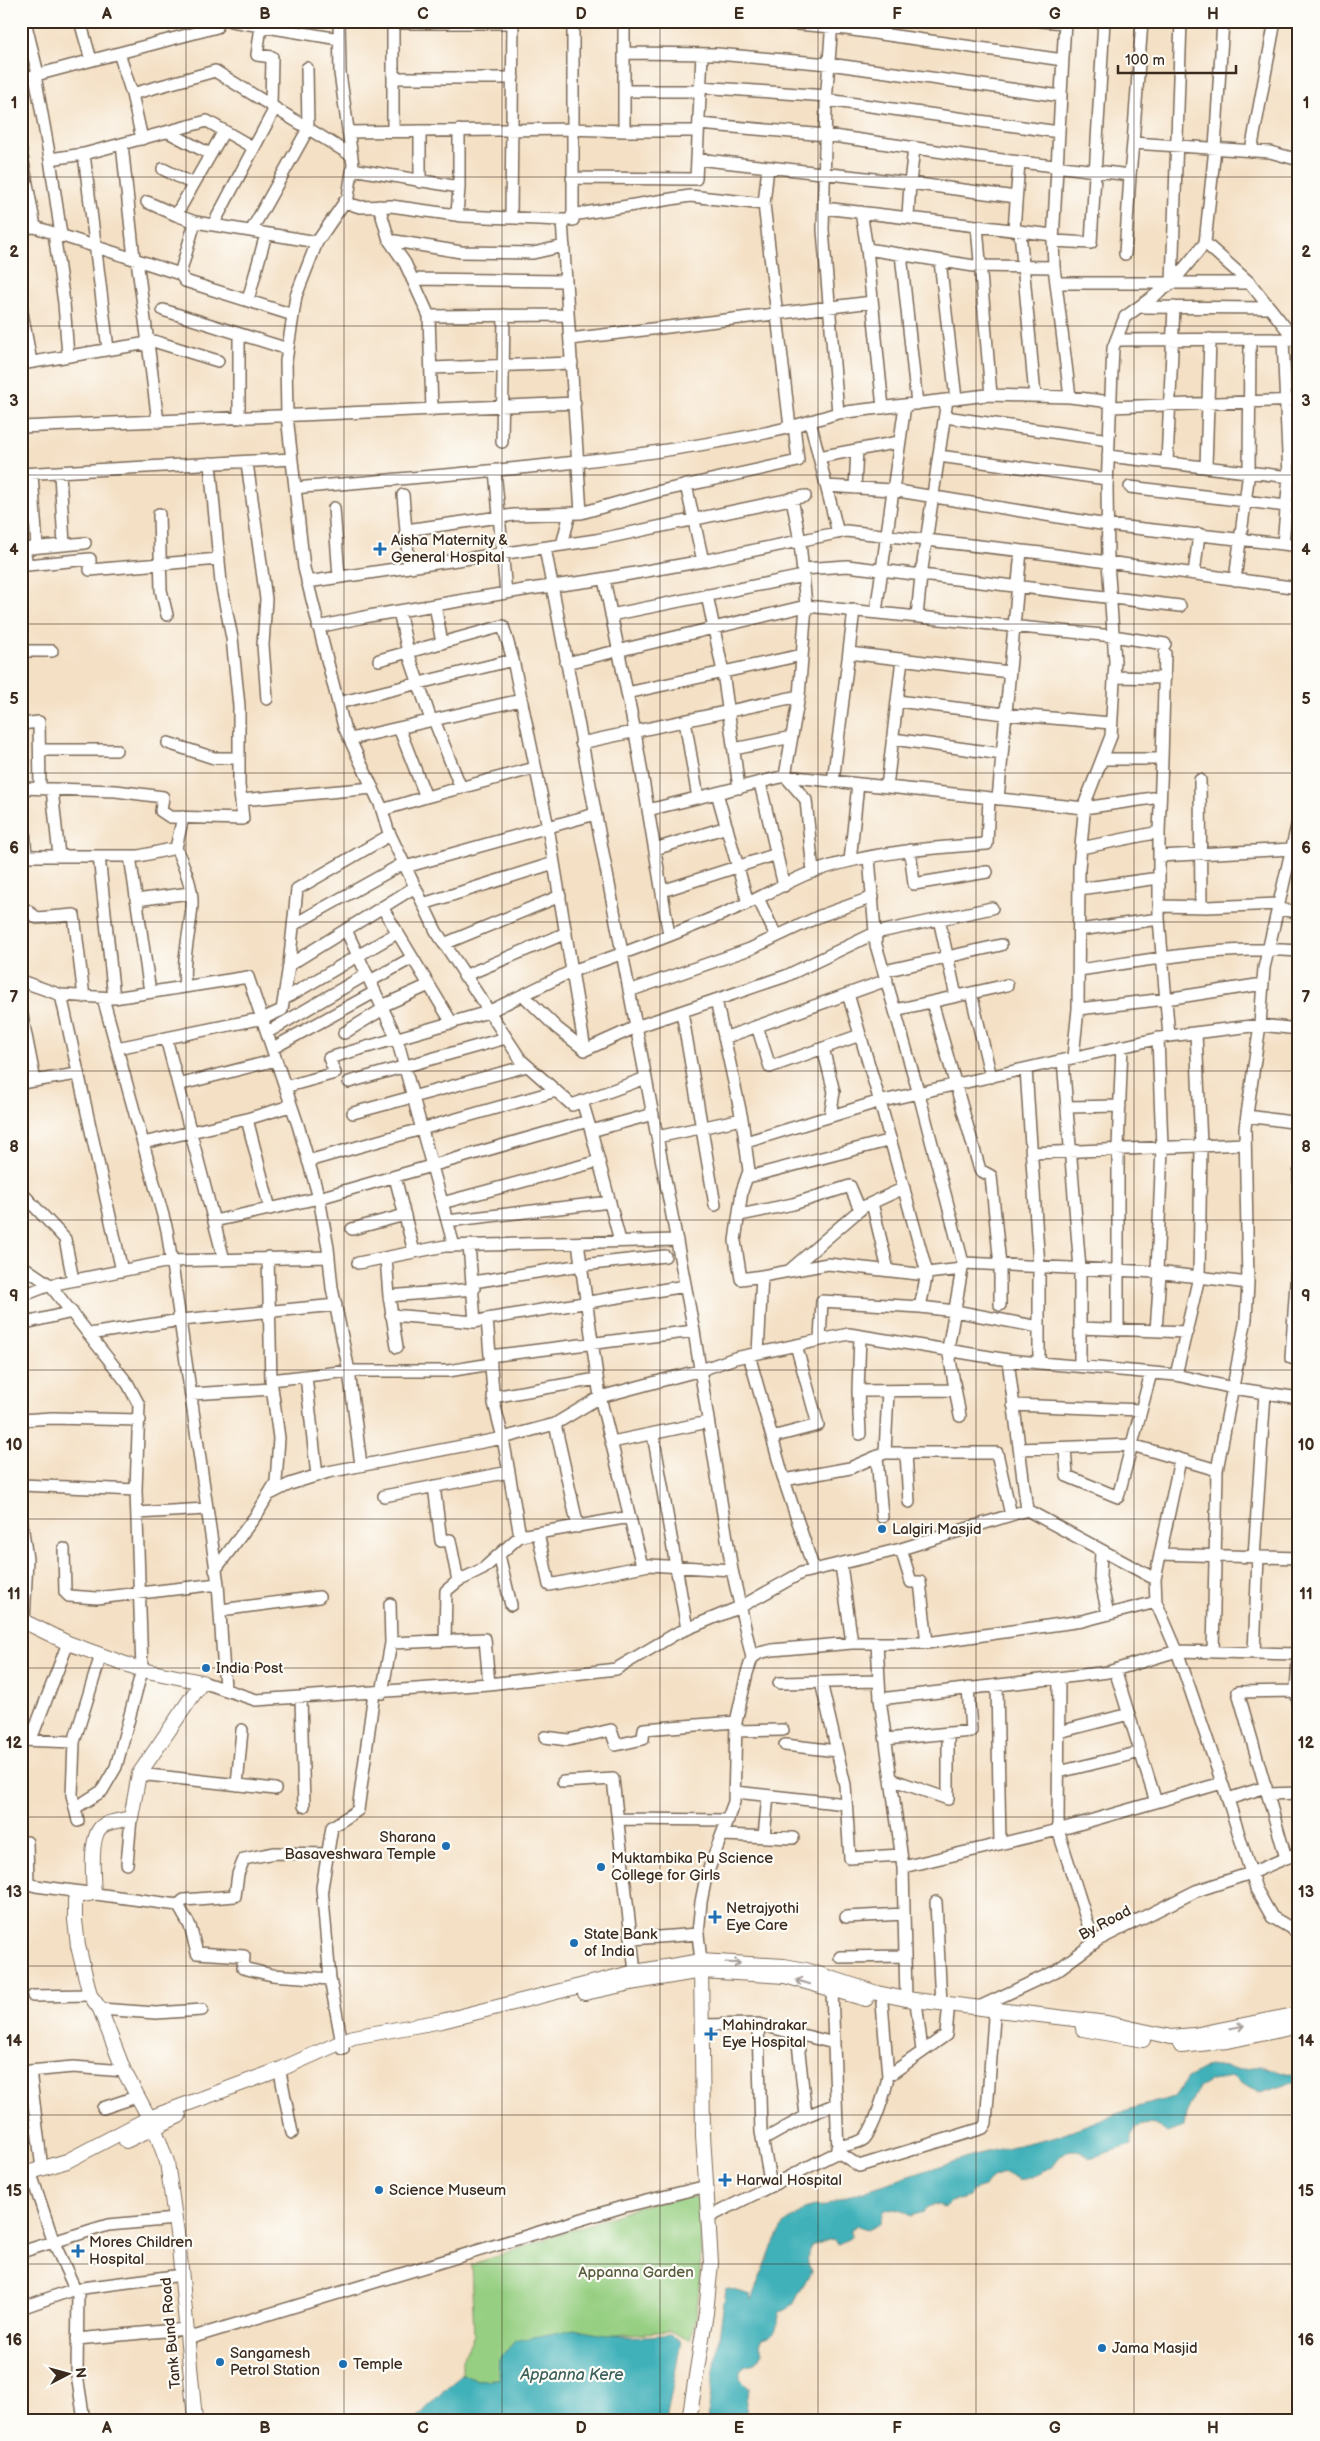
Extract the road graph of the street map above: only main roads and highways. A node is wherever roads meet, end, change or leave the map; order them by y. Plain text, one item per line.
1 (22, 1620) edge
2 (701, 1966) junction
3 (913, 2003) junction
4 (944, 2008) junction
5 (1299, 2014) edge
6 (1299, 2026) edge
7 (342, 2045) junction
8 (151, 2122) junction
9 (29, 2177) edge
10 (195, 2420) edge
11 (689, 2420) edge

1 - 8 main road, Tank Bund Road
3 -> 2 main road
2 -> 3 main road
2 - 7 main road
2 - 7 main road
2 - 11 main road
3 - 4 main road
4 -> 5 main road
4 - 6 main road
7 - 8 main road
7 - 8 main road
8 - 9 main road
8 - 10 main road, Tank Bund Road

